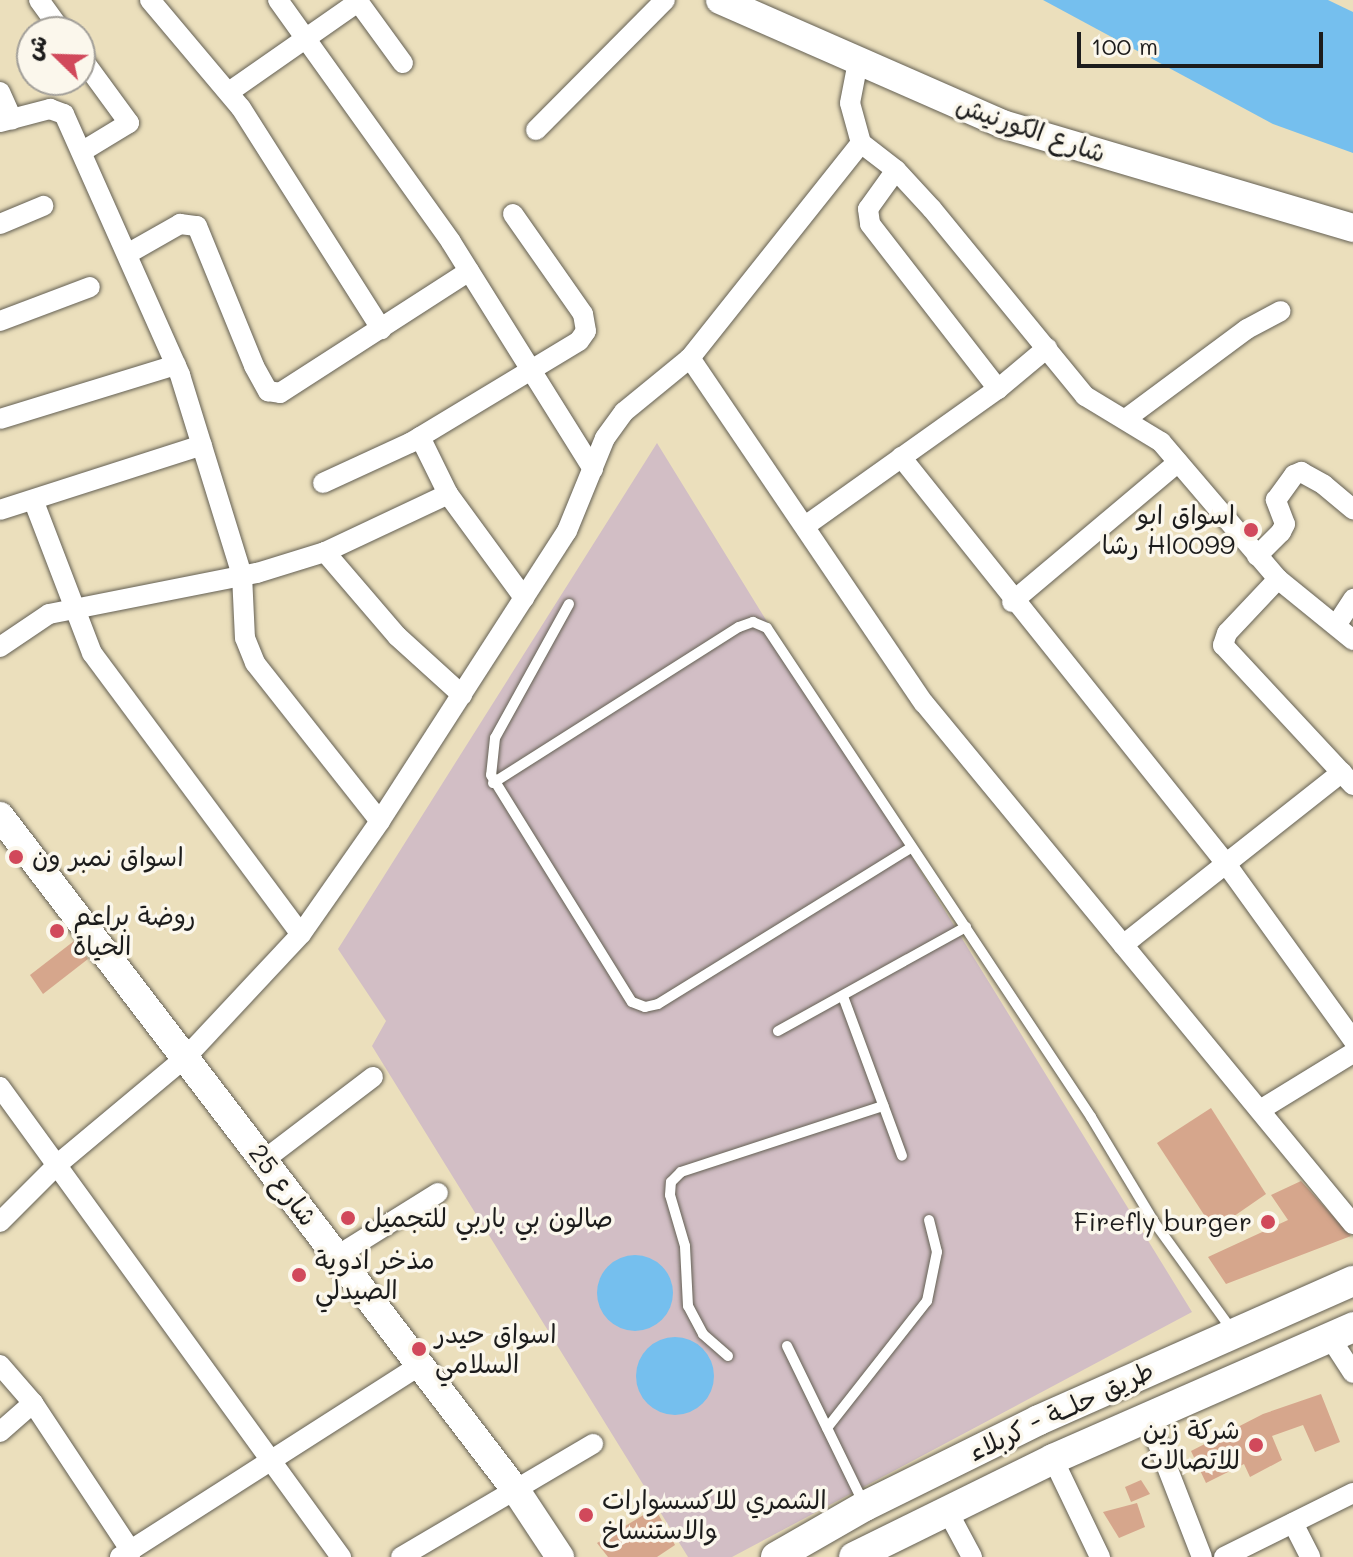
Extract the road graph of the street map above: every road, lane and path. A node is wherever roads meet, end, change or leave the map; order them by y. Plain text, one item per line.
1 (150, 0) edge
2 (278, 0) edge
3 (665, 0) edge
4 (720, 0) edge
5 (358, 1) edge
6 (309, 38) junction
7 (858, 62) junction
8 (403, 63) dead end
9 (96, 78) edge
10 (0, 92) edge
11 (229, 92) junction
12 (6, 120) edge
13 (536, 130) dead end
14 (861, 143) junction
15 (83, 151) junction
16 (896, 170) junction
17 (43, 206) dead end
18 (513, 214) dead end
19 (0, 224) edge
20 (1353, 228) edge
21 (129, 253) junction
22 (469, 271) junction
23 (90, 287) dead end
24 (1281, 311) dead end
25 (0, 321) edge
26 (381, 329) junction
27 (1047, 348) junction
28 (690, 358) junction
29 (176, 365) junction
30 (531, 372) junction
31 (998, 389) junction
32 (1, 415) edge
33 (1127, 418) junction
34 (420, 437) junction
35 (202, 445) junction
36 (901, 457) junction
37 (1178, 462) junction
38 (593, 469) junction
39 (323, 483) dead end
40 (448, 494) junction
41 (34, 502) junction
42 (1353, 509) edge
43 (0, 510) edge
44 (805, 526) junction
45 (325, 552) junction
46 (1257, 556) junction
47 (242, 575) junction
48 (1278, 579) junction
49 (524, 598) junction
50 (1353, 599) edge
51 (1012, 602) junction
52 (569, 604) dead end
53 (71, 609) junction
54 (1337, 624) junction
55 (1353, 640) edge
56 (0, 647) edge
57 (462, 695) junction
58 (1347, 779) edge
59 (493, 783) junction
60 (380, 821) junction
61 (5, 833) edge
62 (911, 848) junction
63 (1224, 861) junction
64 (966, 927) junction
65 (301, 934) junction
66 (1123, 945) junction
67 (844, 999) junction
68 (778, 1031) dead end
69 (1353, 1040) edge
70 (1353, 1053) edge
71 (186, 1057) junction
72 (373, 1077) dead end
73 (0, 1087) edge
74 (883, 1106) junction
75 (1260, 1110) junction
76 (902, 1156) dead end
77 (264, 1160) junction
78 (58, 1164) junction
79 (438, 1193) dead end
80 (929, 1220) dead end
81 (0, 1222) edge
82 (1353, 1224) edge
83 (337, 1256) junction
84 (1353, 1281) edge
85 (1341, 1331) edge
86 (1233, 1332) junction
87 (787, 1346) dead end
88 (728, 1356) dead end
89 (0, 1365) edge
90 (419, 1366) junction
91 (1353, 1373) edge
92 (1106, 1388) junction
93 (33, 1403) junction
94 (1039, 1420) junction
95 (1135, 1424) junction
96 (827, 1428) junction
97 (0, 1432) edge
98 (593, 1444) dead end
99 (1054, 1459) junction
100 (269, 1463) junction
101 (517, 1492) junction
102 (1353, 1493) edge
103 (865, 1506) junction
104 (948, 1512) junction
105 (1293, 1523) junction
106 (126, 1554) edge
107 (341, 1557) edge
108 (401, 1557) edge
109 (560, 1557) edge
110 (776, 1557) edge
111 (854, 1557) edge
112 (972, 1557) edge
113 (1100, 1557) edge
114 (1202, 1557) edge
115 (1224, 1557) edge
116 (1310, 1557) edge

1 - 11 street
2 - 6 street
3 - 13 street
4 - 7 street, شارع الكورنيش
5 - 6 street
5 - 8 street
6 - 11 street
6 - 22 street
7 - 14 street
7 - 20 street, شارع الكورنيش
9 - 15 street
10 - 12 street
11 - 26 street
12 - 15 street
14 - 16 street
14 - 28 street
15 - 21 street
16 - 27 street
16 - 31 street
17 - 19 street
18 - 30 street
21 - 26 street
21 - 29 street
22 - 26 street
22 - 30 street
23 - 25 street
24 - 33 street
27 - 31 street
27 - 33 street
28 - 38 street
28 - 44 street
29 - 32 street
29 - 35 street
30 - 34 street
30 - 38 street
31 - 36 street
33 - 37 street
34 - 39 street
34 - 40 street
35 - 41 street
35 - 47 street
36 - 44 street
36 - 51 street
37 - 46 street
37 - 51 street
38 - 49 street
40 - 45 street
40 - 49 street
41 - 43 street
41 - 53 street
42 - 46 street
44 - 66 street
45 - 47 street
45 - 57 street
46 - 48 street
47 - 53 street
47 - 60 street
48 - 54 street
48 - 58 street
49 - 57 street
50 - 54 street
51 - 63 street
52 - 59 lane
53 - 56 street
53 - 65 street
54 - 55 street
57 - 60 street
58 - 63 street
59 - 62 lane
59 - 62 lane
60 - 65 street
61 - 71 street, شارع 25
62 - 64 lane
63 - 66 street
63 - 69 street
64 - 67 lane
64 - 86 lane
65 - 71 street
66 - 75 street
67 - 68 lane
67 - 74 lane
70 - 75 street
71 - 77 street, شارع 25
71 - 78 street
72 - 77 street
73 - 78 street
74 - 76 lane
74 - 88 lane
75 - 82 street
77 - 83 street, شارع 25
78 - 81 street
78 - 100 street
79 - 83 street
80 - 96 lane
83 - 90 street, شارع 25
84 - 86 main road, طريق حلــة - كربلاء
85 - 91 street
85 - 95 main road, طريق حلــة - كربلاء
86 - 92 main road, طريق حلــة - كربلاء
87 - 96 lane
89 - 93 street
90 - 100 street
90 - 101 street, شارع 25
92 - 94 main road, طريق حلــة - كربلاء
92 - 95 main road
93 - 97 street
93 - 106 street
94 - 99 main road
94 - 103 main road, طريق حلــة - كربلاء
95 - 99 main road, طريق حلــة - كربلاء
95 - 114 street
96 - 103 lane
98 - 101 street
99 - 104 main road, طريق حلــة - كربلاء
99 - 113 street
100 - 106 street
100 - 107 street
101 - 108 street
101 - 109 street, شارع 25
102 - 105 street
103 - 110 main road, طريق حلــة - كربلاء
104 - 111 main road, طريق حلــة - كربلاء
104 - 112 street
105 - 115 street
105 - 116 street

